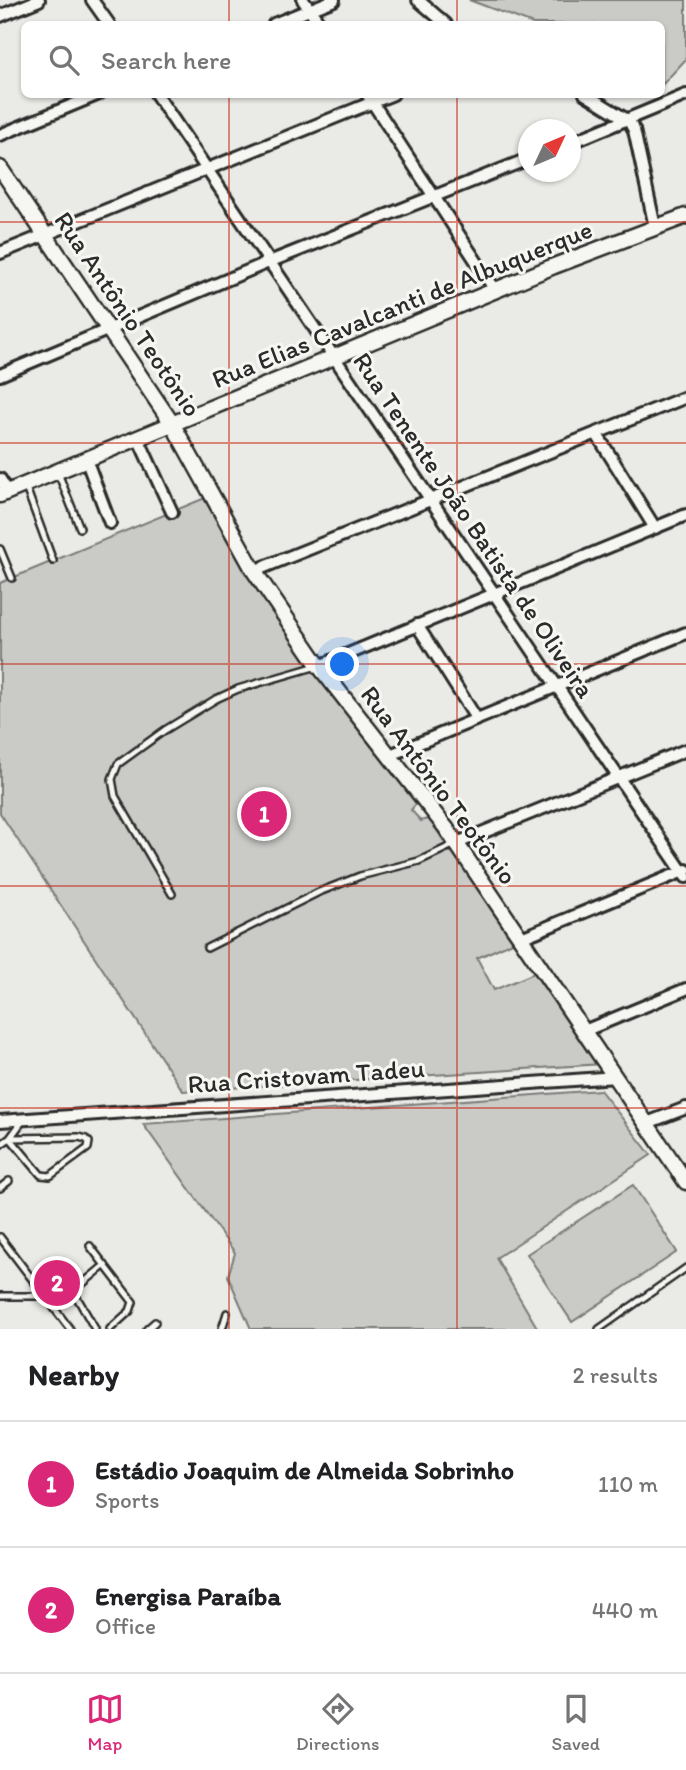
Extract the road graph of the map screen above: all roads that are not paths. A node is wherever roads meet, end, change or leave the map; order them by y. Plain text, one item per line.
1 (39, 0) edge
2 (92, 0) edge
3 (303, 0) edge
4 (334, 0) edge
5 (418, 0) edge
6 (310, 10) junction
7 (0, 16) edge
8 (106, 21) edge
9 (282, 21) edge
10 (318, 21) edge
11 (442, 21) edge
12 (686, 95) edge
13 (89, 98) edge
14 (159, 98) edge
15 (592, 98) edge
16 (370, 99) edge
17 (629, 121) junction
18 (0, 135) edge
19 (581, 139) edge
20 (518, 163) edge
21 (0, 168) edge
22 (207, 169) junction
23 (433, 195) junction
24 (686, 216) edge
25 (655, 227) junction
26 (45, 234) junction
27 (0, 253) edge
28 (269, 262) junction
29 (495, 290) junction
30 (108, 328) junction
31 (333, 358) junction
32 (0, 375) edge
33 (686, 397) edge
34 (173, 425) junction
35 (596, 433) junction
36 (138, 438) junction
37 (86, 459) junction
38 (57, 471) junction
39 (0, 479) edge
40 (25, 485) junction
41 (4, 494) edge
42 (431, 499) junction
43 (172, 512) dead end
44 (686, 516) edge
45 (110, 523) dead end
46 (80, 528) dead end
47 (655, 528) junction
48 (0, 549) edge
49 (53, 561) dead end
50 (254, 571) junction
51 (12, 578) dead end
52 (494, 593) junction
53 (417, 625) junction
54 (686, 633) edge
55 (319, 666) junction
56 (556, 686) junction
57 (476, 718) junction
58 (686, 750) edge
59 (390, 755) junction
60 (619, 776) junction
61 (457, 843) junction
62 (685, 873) edge
63 (172, 894) dead end
64 (521, 938) junction
65 (208, 948) dead end
66 (686, 989) edge
67 (584, 1031) junction
68 (616, 1077) junction
69 (686, 1108) edge
70 (24, 1119) junction
71 (0, 1121) edge
72 (647, 1122) junction
73 (10, 1138) junction
74 (0, 1145) edge
75 (9, 1181) dead end
76 (686, 1182) edge
77 (0, 1188) edge
78 (0, 1237) edge
79 (90, 1246) dead end
80 (105, 1265) junction
81 (686, 1268) edge
82 (0, 1296) edge
83 (44, 1296) junction
84 (227, 1313) dead end
85 (155, 1322) dead end
86 (70, 1329) edge
87 (95, 1329) edge
88 (110, 1329) edge
89 (147, 1329) edge
90 (222, 1329) edge
91 (599, 1329) edge

1 - 7 street
2 - 8 street
3 - 6 street
4 - 6 street
5 - 11 street
6 - 9 street
6 - 10 street
12 - 17 street
13 - 18 street
14 - 22 street, Rua Tenente João Batista de Oliveira
15 - 17 street
16 - 22 street
16 - 23 street
17 - 19 street
17 - 25 street
20 - 23 street
21 - 26 street, Rua Antônio Teotônio
22 - 26 street
22 - 28 street, Rua Tenente João Batista de Oliveira
23 - 28 street
23 - 29 street
24 - 25 street, Rua Elias Cavalcanti de Albuquerque
25 - 29 street, Rua Elias Cavalcanti de Albuquerque
26 - 27 street
26 - 30 street, Rua Antônio Teotônio
28 - 30 street
28 - 31 street, Rua Tenente João Batista de Oliveira
29 - 31 street, Rua Elias Cavalcanti de Albuquerque
30 - 32 street
30 - 34 street, Rua Antônio Teotônio
31 - 34 street, Rua Elias Cavalcanti de Albuquerque
31 - 42 street, Rua Tenente João Batista de Oliveira
33 - 35 street
34 - 36 street, Rua Elias Cavalcanti de Albuquerque
34 - 50 street, Rua Antônio Teotônio
35 - 42 street
35 - 47 street
36 - 37 street, Rua Elias Cavalcanti de Albuquerque
36 - 43 street
37 - 38 street, Rua Elias Cavalcanti de Albuquerque
37 - 45 street
38 - 40 street, Rua Elias Cavalcanti de Albuquerque
38 - 46 lane
39 - 41 street
40 - 41 street, Rua Elias Cavalcanti de Albuquerque
40 - 49 lane
42 - 50 street
42 - 52 street, Rua Tenente João Batista de Oliveira
44 - 47 street
47 - 52 street
48 - 51 lane
50 - 55 street, Rua Antônio Teotônio
52 - 53 street
52 - 56 street, Rua Tenente João Batista de Oliveira
53 - 55 street
53 - 57 street
54 - 56 street
55 - 59 street, Rua Antônio Teotônio
55 - 63 lane
56 - 57 street
56 - 60 street, Rua Tenente João Batista de Oliveira
57 - 59 street
58 - 60 street
59 - 61 street, Rua Antônio Teotônio
60 - 61 street
60 - 62 street, Rua Tenente João Batista de Oliveira
61 - 64 street, Rua Antônio Teotônio
61 - 65 lane
62 - 64 street
64 - 67 street, Rua Antônio Teotônio
66 - 67 street
67 - 68 street, Rua Antônio Teotônio
68 - 70 street, Rua Cristovam Tadeu
68 - 72 street, Rua Antônio Teotônio
69 - 72 street
70 - 71 street, Rua Cristovam Tadeu
70 - 73 lane
72 - 76 street, Rua Antônio Teotônio
73 - 73 lane
73 - 74 lane
75 - 77 lane
78 - 83 lane
79 - 80 lane
80 - 87 lane
80 - 88 lane
81 - 91 lane
82 - 83 lane
83 - 86 lane
84 - 90 lane
85 - 89 lane

